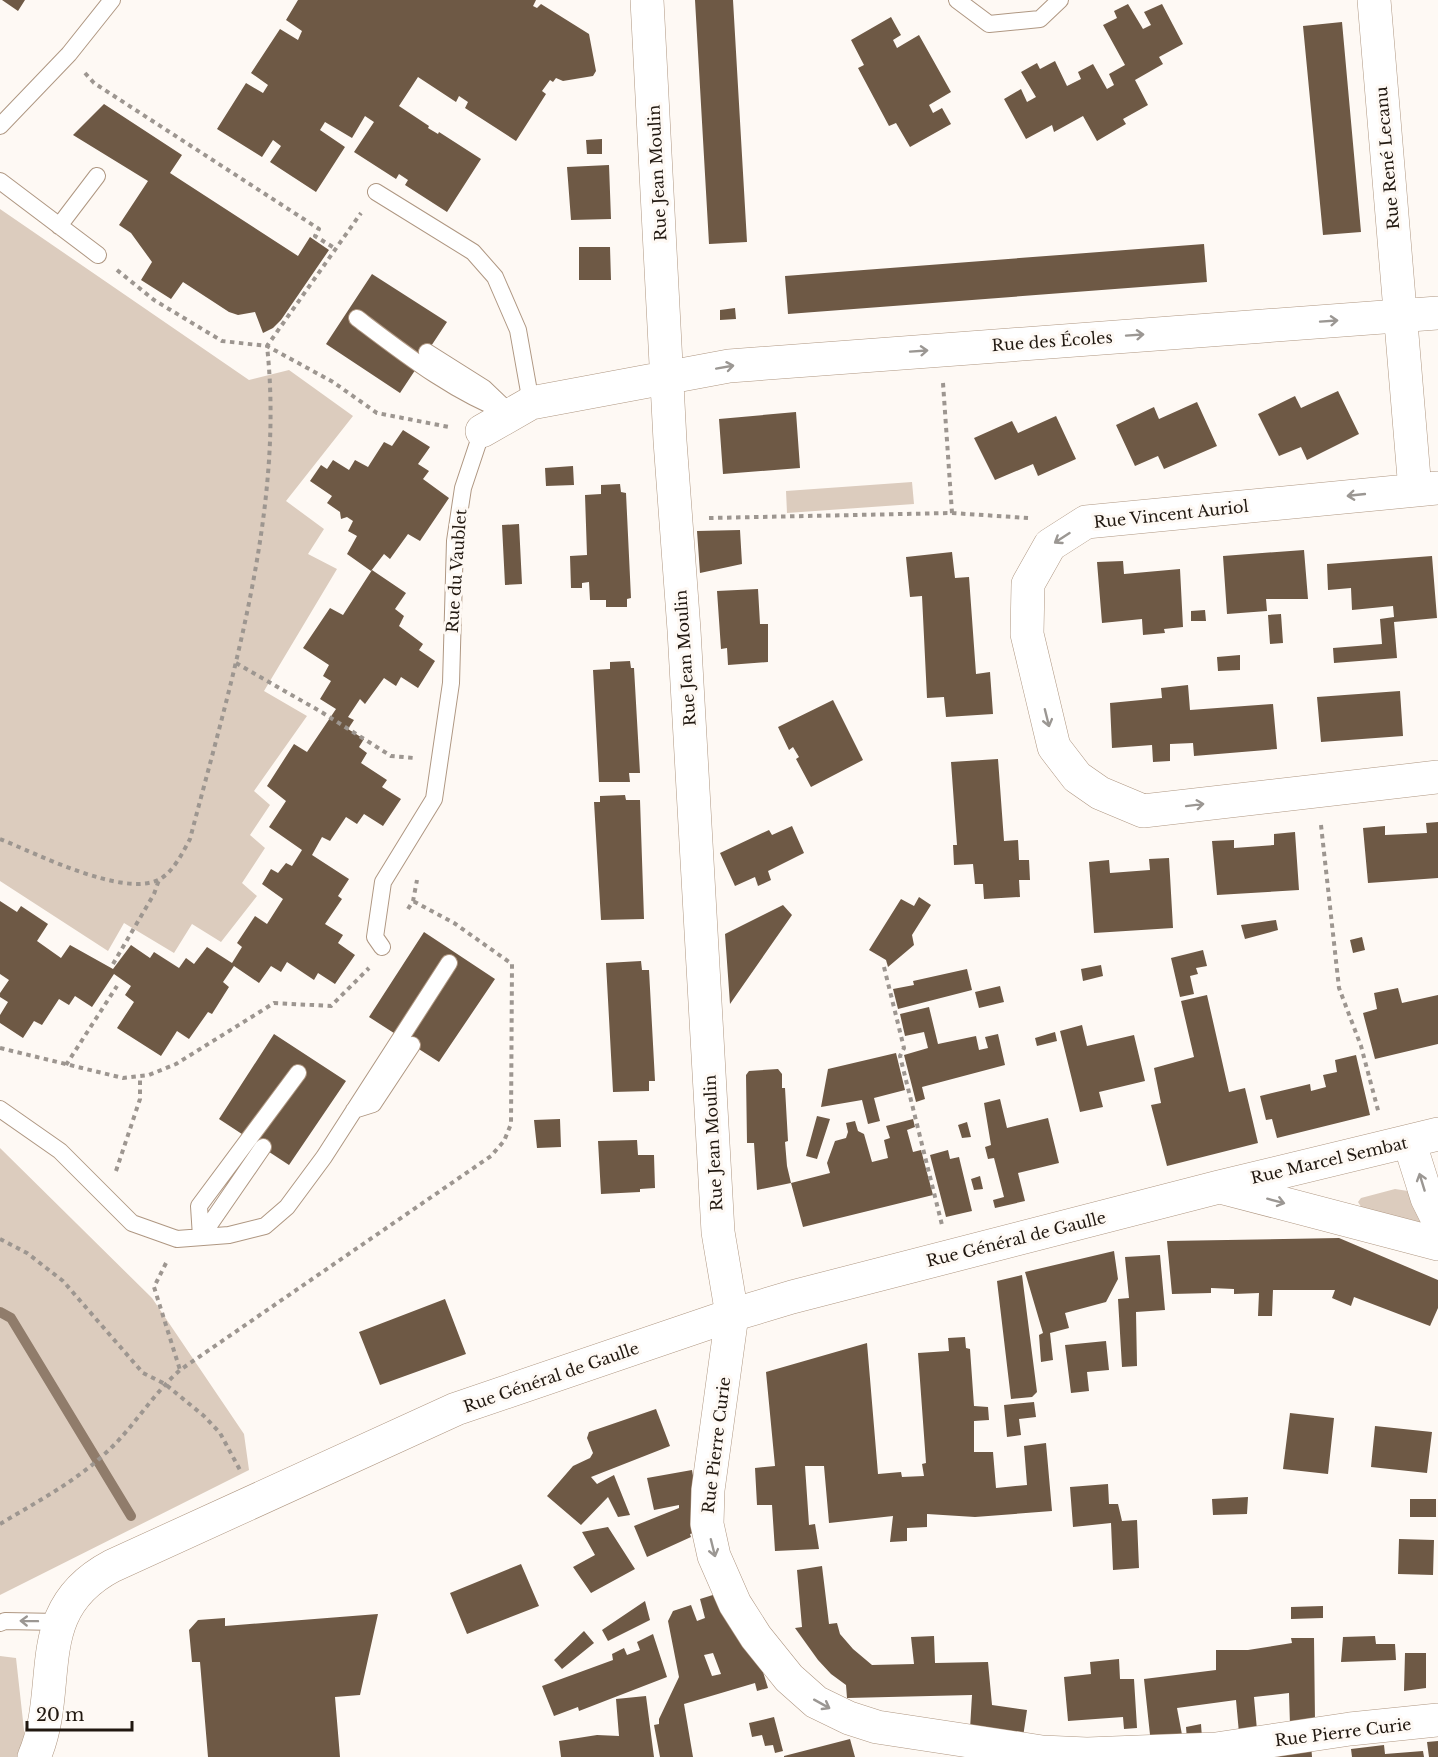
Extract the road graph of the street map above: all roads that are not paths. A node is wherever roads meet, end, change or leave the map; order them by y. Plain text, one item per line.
1 (112, 0) edge
2 (647, 0) edge
3 (957, 0) edge
4 (1060, 0) edge
5 (1374, 0) edge
6 (0, 126) edge
7 (97, 177) dead end
8 (0, 181) edge
9 (376, 192) road end
10 (59, 226) junction
11 (98, 255) road end
12 (1438, 313) edge
13 (1400, 315) junction
14 (357, 318) dead end
15 (427, 352) dead end
16 (668, 378) junction
17 (521, 409) junction
18 (483, 431) joint
19 (1426, 489) edge
20 (1438, 777) edge
21 (382, 947) road end
22 (449, 963) dead end
23 (412, 1045) dead end
24 (298, 1073) dead end
25 (0, 1109) edge
26 (354, 1110) junction
27 (1411, 1141) edge
28 (263, 1147) dead end
29 (1219, 1186) junction
30 (1438, 1220) edge
31 (201, 1237) junction
32 (1438, 1244) edge
33 (732, 1315) junction
34 (59, 1622) junction
35 (0, 1623) edge
36 (1438, 1720) edge
37 (1217, 1753) edge
38 (1087, 1755) edge
39 (34, 1757) edge

1 - 6 lane
2 - 16 street, Rue Jean Moulin
3 - 4 lane
5 - 13 street, Rue René Lecanu
7 - 10 lane
8 - 10 lane
9 - 17 lane
10 - 11 lane
12 - 13 street, Rue des Écoles
16 -> 13 street, Rue des Écoles
13 - 19 street, Rue Vincent Auriol
14 - 17 lane
15 - 17 lane
16 - 17 street
16 - 33 street, Rue Jean Moulin
17 - 18 street
18 - 21 lane, Rue du Vaublet
19 -> 20 street, Rue Vincent Auriol
22 - 26 lane
23 - 26 lane
24 - 31 lane
25 - 31 lane
26 - 31 lane
27 - 29 street, Rue Marcel Sembat
30 -> 27 street
28 - 31 lane
29 -> 32 street
29 - 33 street, Rue Général de Gaulle
33 - 34 street, Rue Général de Gaulle
33 -> 38 street, Rue Pierre Curie
34 -> 35 lane
34 - 39 street, Rue Général de Gaulle
36 - 37 street, Rue Pierre Curie
37 - 38 street, Rue Pierre Curie

